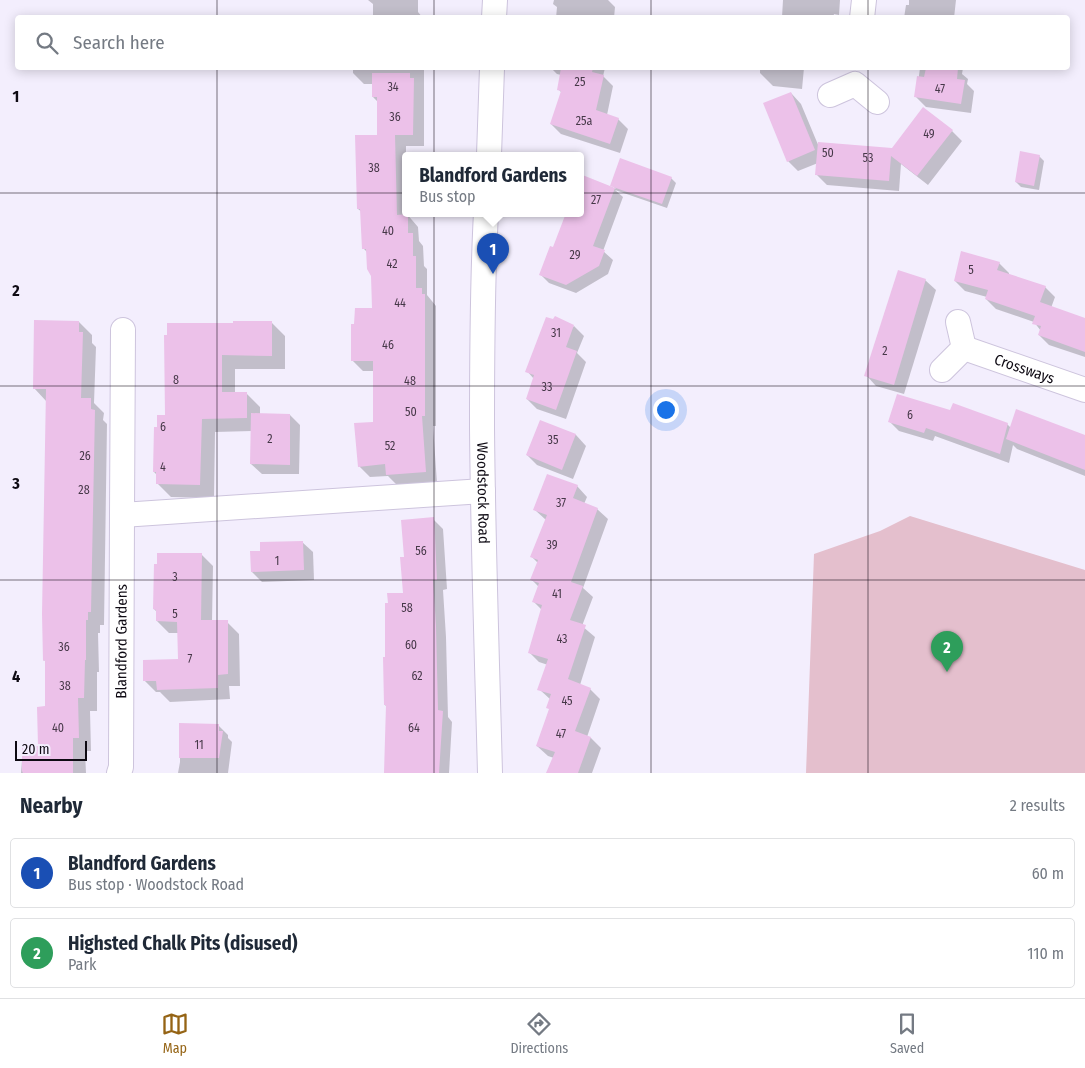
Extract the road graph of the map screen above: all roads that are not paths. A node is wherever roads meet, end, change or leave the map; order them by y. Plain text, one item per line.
1 (495, 0) edge
2 (864, 0) edge
3 (494, 15) edge
4 (862, 15) edge
5 (492, 70) edge
6 (856, 76) edge
7 (830, 95) dead end
8 (877, 102) dead end
9 (489, 152) edge
10 (486, 217) edge
11 (958, 322) dead end
12 (123, 330) dead end
13 (964, 348) junction
14 (942, 370) dead end
15 (1085, 390) edge
16 (483, 491) junction
17 (122, 515) junction
18 (120, 770) edge
19 (490, 773) edge

1 - 3 street
2 - 4 street
5 - 9 street
6 - 7 street
6 - 8 street
10 - 16 street, Woodstock Road
11 - 13 street
12 - 17 street, Blandford Gardens
13 - 14 street
13 - 15 street, Crossways
16 - 17 street
16 - 19 street, Woodstock Road
17 - 18 street, Blandford Gardens

